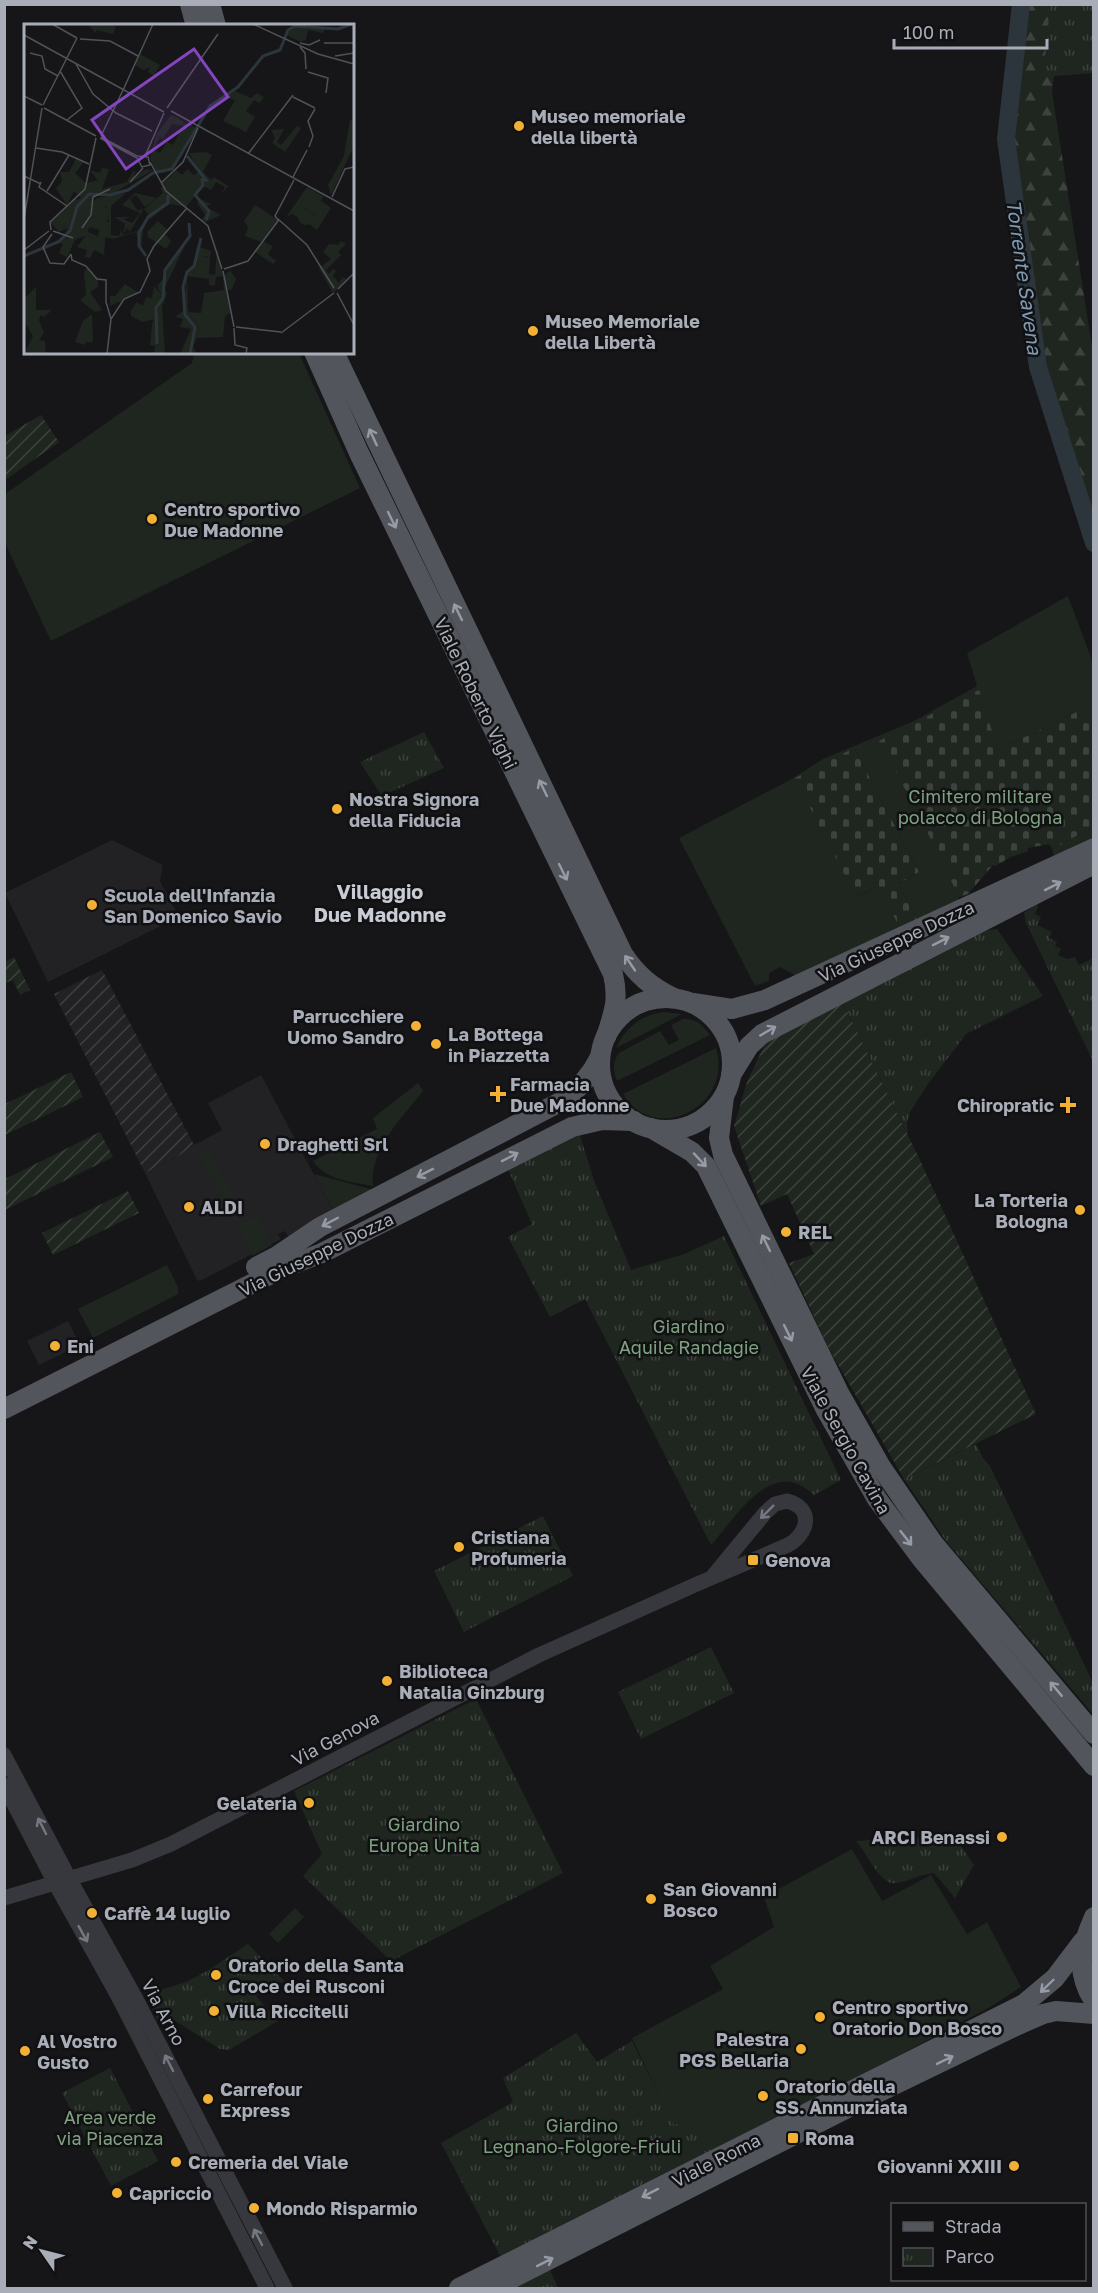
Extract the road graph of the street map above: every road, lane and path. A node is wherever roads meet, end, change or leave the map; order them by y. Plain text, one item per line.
1 (190, 4) edge
2 (210, 4) edge
3 (195, 24) edge
4 (215, 24) edge
5 (315, 354) edge
6 (335, 354) edge
7 (1094, 848) edge
8 (1094, 864) edge
9 (683, 1001) junction
10 (606, 1037) junction
11 (600, 1058) junction
12 (731, 1075) junction
13 (724, 1096) junction
14 (642, 1125) junction
15 (4, 1395) edge
16 (4, 1409) edge
17 (713, 1576) junction
18 (1094, 1734) edge
19 (4, 1755) edge
20 (1094, 1766) edge
21 (4, 1785) edge
22 (62, 1880) junction
23 (4, 1898) edge
24 (1094, 1917) edge
25 (1083, 1941) junction
26 (1094, 2001) edge
27 (1094, 2014) edge
28 (267, 2289) edge
29 (285, 2289) edge
30 (459, 2289) edge
31 (493, 2289) edge

1 - 3 main road
2 - 4 main road
5 -> 10 main road, Viale Roberto Vighi
9 -> 6 main road, Viale Roberto Vighi
7 - 9 main road, Via Giuseppe Dozza
12 -> 8 main road, Via Giuseppe Dozza
9 - 10 main road
9 - 12 main road
10 - 11 main road
11 - 14 main road
11 -> 15 main road, Via Giuseppe Dozza
12 - 13 main road
13 - 14 main road
18 -> 13 main road, Viale Sergio Cavina
16 -> 14 main road, Via Giuseppe Dozza
14 -> 20 main road, Viale Sergio Cavina
17 -> 17 street, Via Genova
17 - 22 street, Via Genova
22 -> 19 street, Via Arno
21 - 22 street, Via Arno
22 - 23 street, Via Genova
22 -> 28 street, Via Arno
29 -> 22 street, Via Arno
24 - 25 main road
25 - 26 main road
25 -> 30 main road, Viale Roma
31 -> 27 main road, Viale Roma

